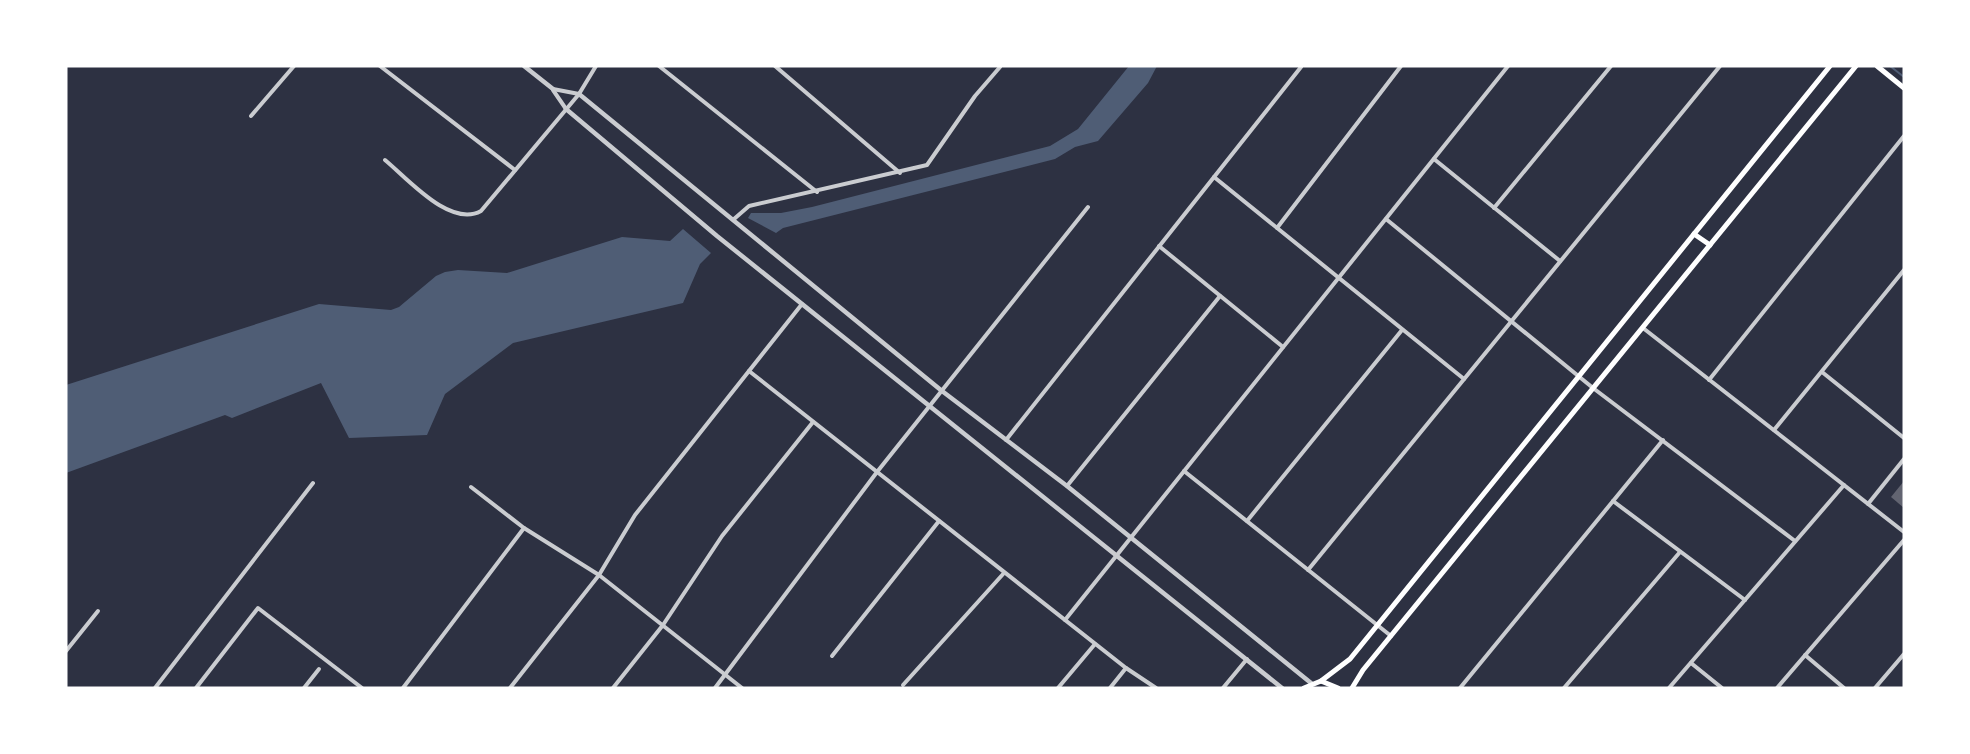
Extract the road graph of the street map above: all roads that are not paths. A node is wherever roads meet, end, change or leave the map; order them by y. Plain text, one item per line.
1 (294, 66) edge
2 (380, 66) edge
3 (524, 66) edge
4 (596, 66) edge
5 (658, 66) edge
6 (775, 66) edge
7 (1401, 66) edge
8 (1508, 66) edge
9 (1611, 66) edge
10 (1720, 66) edge
11 (1830, 66) edge
12 (1856, 66) edge
13 (1877, 66) edge
14 (1000, 67) edge
15 (1301, 67) edge
16 (1904, 88) edge
17 (553, 89) junction
18 (579, 94) junction
19 (567, 109) junction
20 (250, 116) dead end
21 (1904, 136) edge
22 (1434, 159) junction
23 (385, 160) dead end
24 (515, 170) junction
25 (900, 173) junction
26 (1214, 177) junction
27 (817, 192) junction
28 (1088, 207) dead end
29 (1494, 208) junction
30 (734, 219) junction
31 (1386, 219) junction
32 (1277, 228) junction
33 (1694, 234) junction
34 (1710, 245) junction
35 (1159, 246) junction
36 (1560, 261) junction
37 (1904, 270) edge
38 (1339, 278) junction
39 (1220, 296) junction
40 (802, 304) junction
41 (1512, 321) junction
42 (1643, 328) junction
43 (1402, 330) junction
44 (1283, 347) junction
45 (749, 371) junction
46 (1822, 372) junction
47 (1579, 376) junction
48 (1464, 379) junction
49 (1710, 380) junction
50 (1593, 388) junction
51 (942, 391) junction
52 (929, 407) junction
53 (813, 422) junction
54 (1774, 430) junction
55 (1904, 438) edge
56 (1006, 440) junction
57 (1662, 441) junction
58 (1904, 459) edge
59 (1184, 471) junction
60 (877, 472) junction
61 (313, 483) dead end
62 (1844, 485) junction
63 (1067, 486) junction
64 (471, 487) dead end
65 (1613, 501) junction
66 (1868, 504) junction
67 (939, 521) junction
68 (1247, 521) junction
69 (524, 528) junction
70 (1904, 532) edge
71 (1130, 538) junction
72 (1904, 540) edge
73 (1795, 541) junction
74 (1680, 552) junction
75 (1118, 556) junction
76 (1308, 570) junction
77 (1004, 573) junction
78 (599, 575) junction
79 (1745, 600) junction
80 (98, 611) dead end
81 (1065, 621) junction
82 (1377, 625) junction
83 (663, 626) junction
84 (1391, 636) junction
85 (1095, 644) junction
86 (66, 651) edge
87 (1904, 654) edge
88 (1805, 655) junction
89 (832, 656) dead end
90 (1247, 659) junction
91 (1691, 663) junction
92 (1126, 668) junction
93 (319, 669) dead end
94 (726, 675) junction
95 (1321, 681) junction
96 (1311, 683) junction
97 (903, 685) dead end
98 (155, 688) edge
99 (196, 688) edge
100 (304, 688) edge
101 (362, 688) edge
102 (403, 688) edge
103 (510, 688) edge
104 (613, 688) edge
105 (715, 688) edge
106 (742, 688) edge
107 (1058, 688) edge
108 (1110, 688) edge
109 (1156, 688) edge
110 (1223, 688) edge
111 (1282, 688) edge
112 (1304, 688) edge
113 (1338, 688) edge
114 (1352, 688) edge
115 (1460, 688) edge
116 (1564, 688) edge
117 (1669, 688) edge
118 (1722, 688) edge
119 (1777, 688) edge
120 (1844, 688) edge
121 (1875, 688) edge

1 - 20 street
2 - 24 street
3 - 17 street
4 - 18 street
5 - 27 street
6 - 25 street
7 - 32 street
8 - 22 street
9 - 29 street
10 - 36 street
11 - 33 main road
12 - 34 main road
13 - 16 main road
14 - 25 street
15 - 26 street
17 - 18 street
17 - 19 street
18 - 19 street
18 - 30 street
19 - 24 street
19 - 40 street
21 - 49 street
22 - 29 street
22 - 31 street
23 - 24 street
25 - 27 street
26 - 32 street
26 - 35 street
27 - 30 street
28 - 51 street
29 - 36 street
30 - 51 street
31 - 38 street
31 - 41 street
32 - 38 street
33 - 34 main road
33 - 47 main road
34 - 42 main road
35 - 39 street
35 - 56 street
36 - 41 street
37 - 46 street
38 - 43 street
38 - 44 street
39 - 44 street
39 - 63 street
40 - 45 street
40 - 52 street
41 - 47 street
41 - 48 street
42 - 49 street
42 - 50 main road
43 - 48 street
43 - 68 street
44 - 59 street
45 - 53 street
45 - 78 street
46 - 54 street
46 - 55 street
47 - 50 street
47 - 82 main road
48 - 76 street
49 - 54 street
50 - 57 street
50 - 84 main road
51 - 52 street
51 - 56 street
52 - 60 street
52 - 75 street
53 - 60 street
53 - 83 street
54 - 62 street
56 - 63 street
57 - 65 street
57 - 73 street
58 - 66 street
59 - 68 street
59 - 71 street
60 - 67 street
60 - 94 street
61 - 98 street
62 - 66 street
62 - 73 street
63 - 71 street
64 - 69 street
65 - 74 street
65 - 115 street
66 - 70 street
67 - 77 street
67 - 89 street
68 - 76 street
69 - 78 street
69 - 102 street
71 - 75 street
71 - 96 street
72 - 88 street
73 - 79 street
74 - 79 street
74 - 116 street
75 - 81 street
75 - 90 street
76 - 82 street
77 - 81 street
77 - 97 street
78 - 83 street
78 - 103 street
79 - 91 street
80 - 86 street
81 - 85 street
82 - 84 street
82 - 95 main road
83 - 94 street
83 - 104 street
84 - 114 main road
85 - 92 street
85 - 107 street
87 - 121 street
88 - 119 street
88 - 120 street
90 - 110 street
90 - 111 street
91 - 117 street
91 - 118 street
92 - 108 street
92 - 109 street
93 - 100 street
94 - 105 street
94 - 106 street
95 - 96 main road
95 - 113 main road
96 - 112 main road
99 - 101 street

